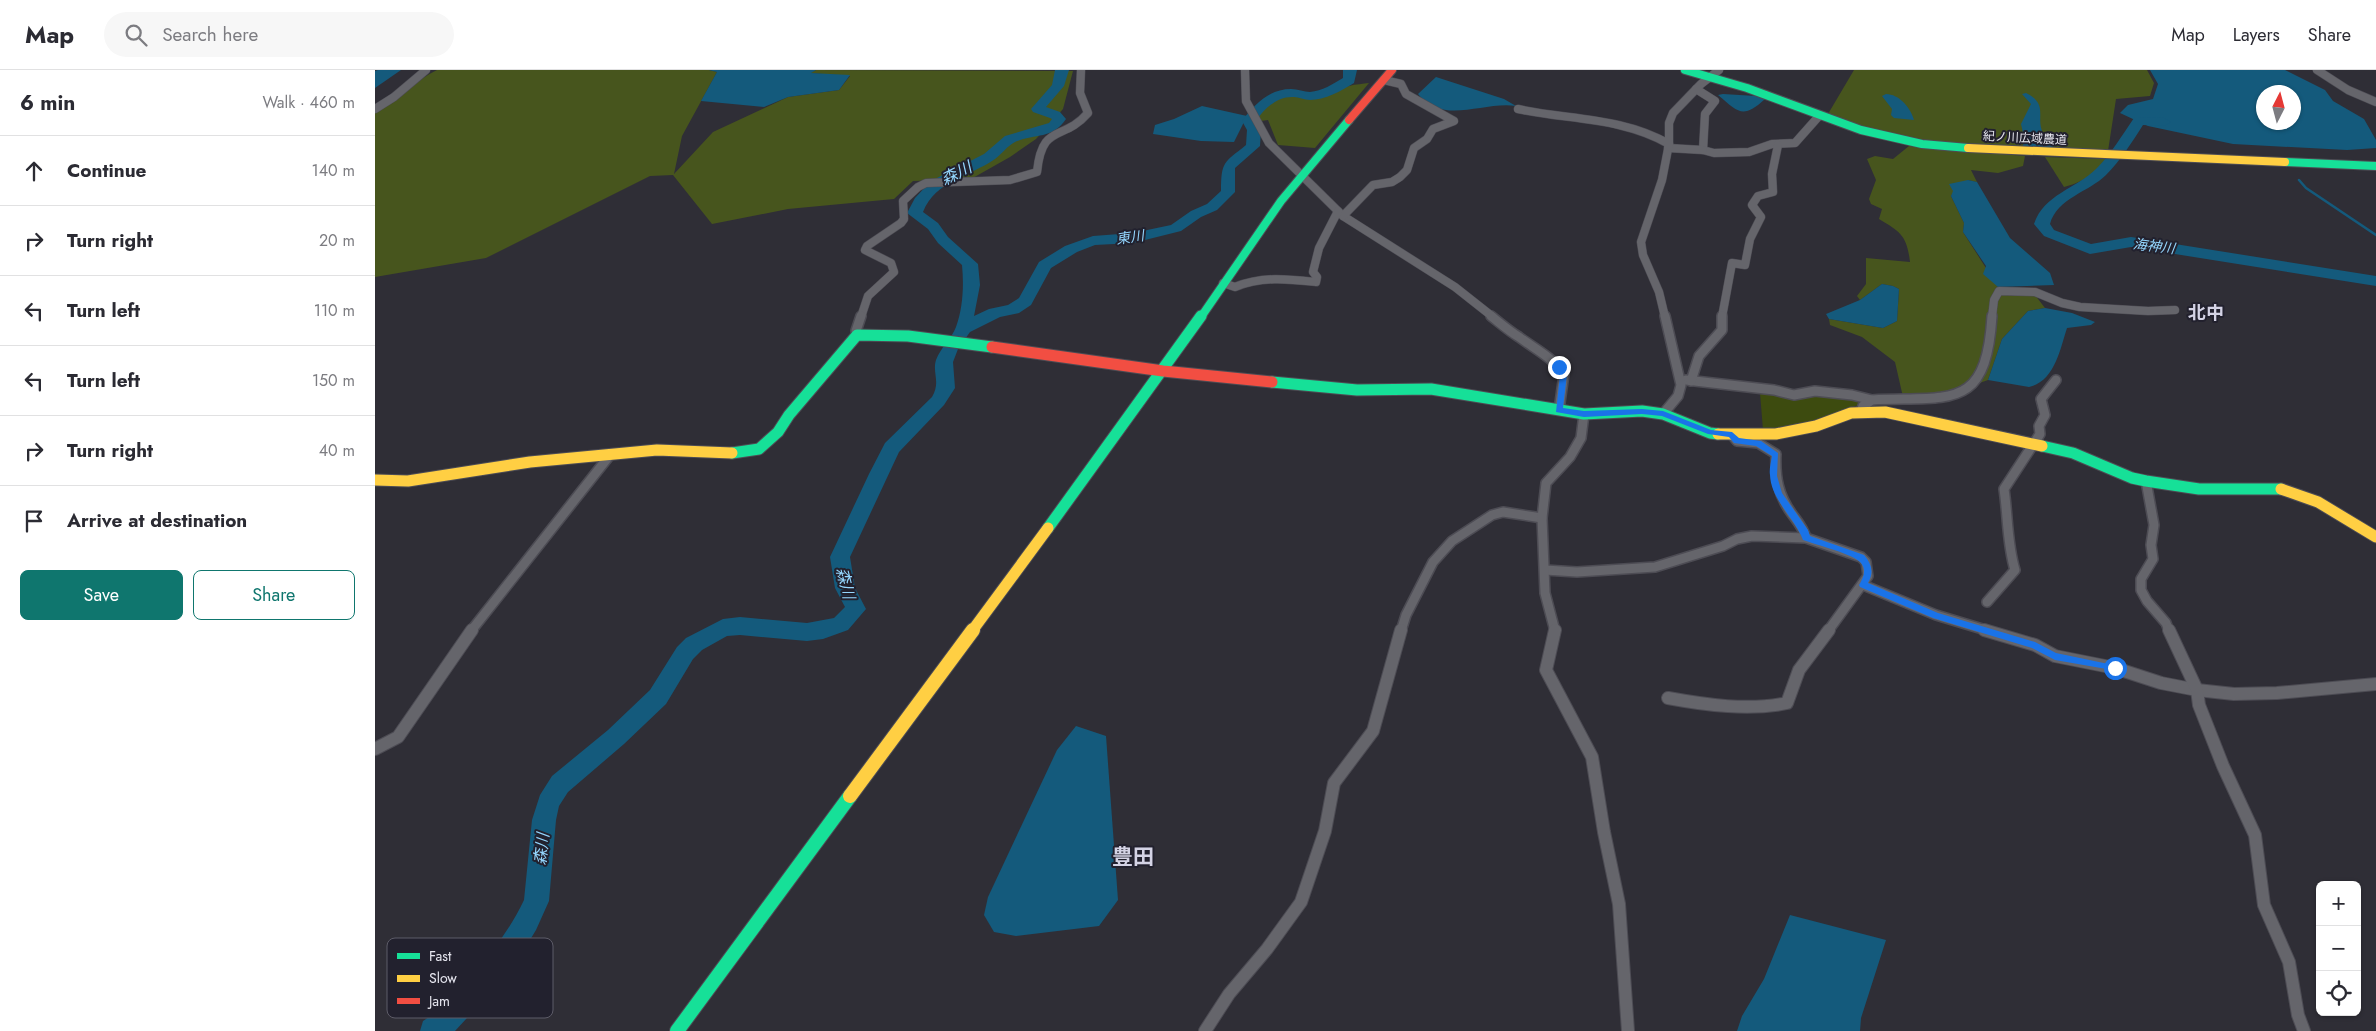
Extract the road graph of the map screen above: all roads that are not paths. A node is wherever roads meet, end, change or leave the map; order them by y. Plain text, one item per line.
1 (426, 70) edge
2 (431, 70) edge
3 (1081, 70) edge
4 (1245, 70) edge
5 (1392, 70) edge
6 (1685, 70) edge
7 (2317, 70) edge
8 (1715, 74) edge
9 (417, 76) junction
10 (1384, 80) junction
11 (1696, 89) junction
12 (2376, 102) edge
13 (375, 109) edge
14 (1518, 109) dead end
15 (1819, 116) junction
16 (1778, 145) junction
17 (1668, 146) junction
18 (1703, 150) junction
19 (2376, 166) edge
20 (1301, 176) junction
21 (1340, 214) junction
22 (1223, 283) junction
23 (2175, 310) dead end
24 (857, 335) junction
25 (1163, 371) junction
26 (1680, 380) junction
27 (2057, 380) dead end
28 (1691, 381) junction
29 (1872, 400) junction
30 (1559, 410) junction
31 (1861, 412) junction
32 (1584, 414) junction
33 (1663, 414) junction
34 (1732, 435) junction
35 (2035, 444) junction
36 (610, 455) junction
37 (375, 480) edge
38 (2146, 481) junction
39 (1542, 518) junction
40 (2376, 537) edge
41 (1806, 538) junction
42 (1545, 570) junction
43 (1863, 585) junction
44 (1987, 602) dead end
45 (2376, 684) edge
46 (2197, 690) junction
47 (1669, 698) dead end
48 (375, 749) edge
49 (677, 1031) edge
50 (1205, 1031) edge
51 (1628, 1031) edge
52 (2304, 1031) edge

1 - 9 street
2 - 9 street
3 - 24 street
4 - 20 street
5 - 10 street
6 - 8 street, 紀ノ川広域農道
7 - 12 street
8 - 11 street
8 - 15 street, 紀ノ川広域農道
9 - 13 street
10 - 20 street
10 - 21 street
11 - 17 street
11 - 18 street
14 - 17 street
15 - 16 street
15 - 19 street, 紀ノ川広域農道
16 - 18 street
16 - 28 street
17 - 18 street
17 - 26 street
20 - 21 street
20 - 22 street
21 - 22 street
21 - 30 street
22 - 25 street
23 - 29 street
24 - 25 street
24 - 36 street
25 - 30 street
25 - 49 street
26 - 28 street
26 - 33 street
27 - 35 street
28 - 29 street
29 - 31 street
30 - 32 street
31 - 34 street
31 - 35 street
32 - 33 street
32 - 39 street
33 - 34 street
34 - 41 street
35 - 38 street
35 - 44 street
36 - 37 street
36 - 48 street
38 - 40 street
38 - 46 street
39 - 42 street
39 - 50 street
41 - 42 street
41 - 43 street
42 - 51 street
43 - 46 street
43 - 47 street
45 - 46 street
46 - 52 street

